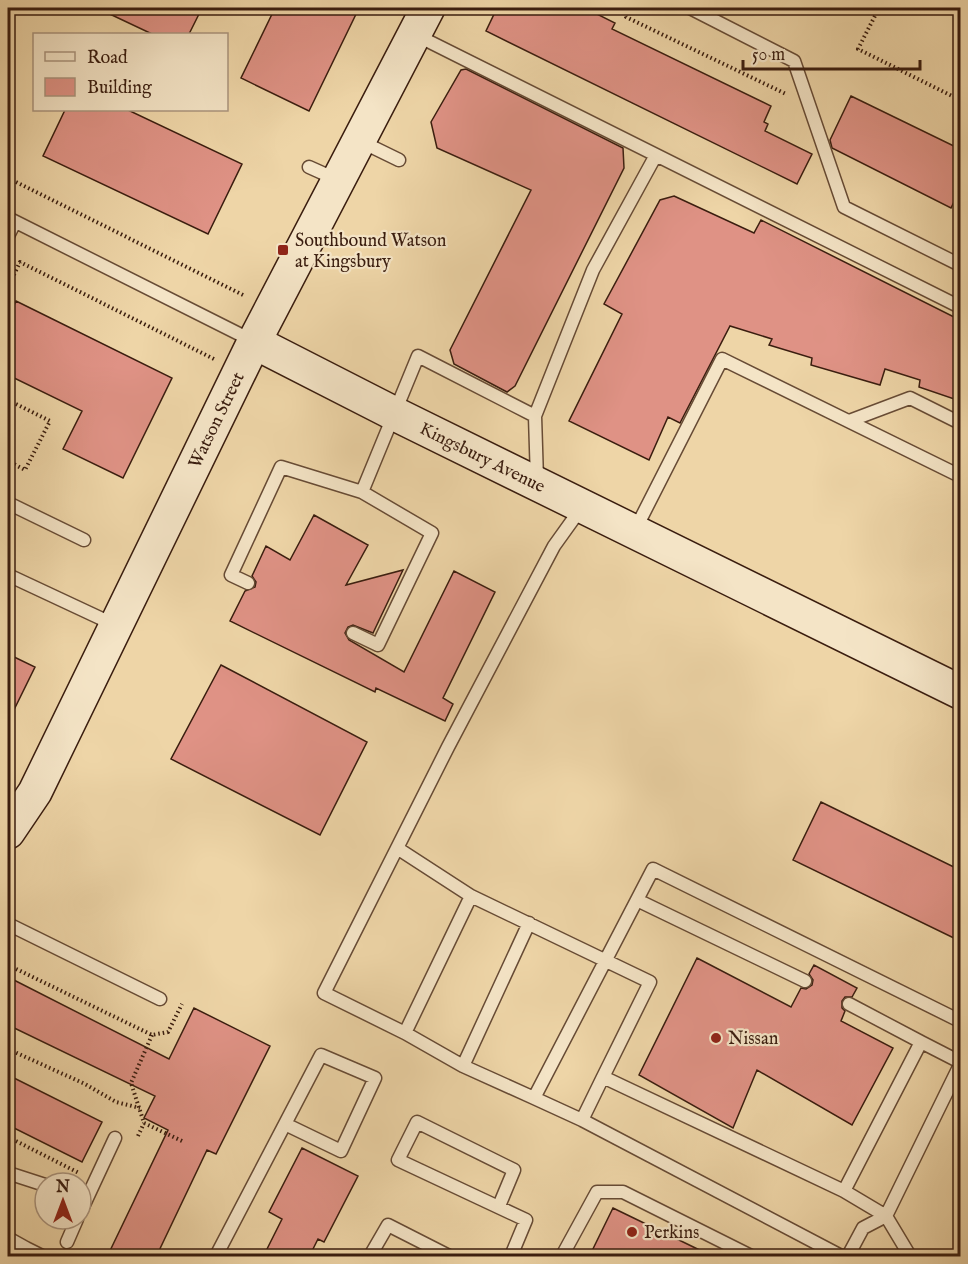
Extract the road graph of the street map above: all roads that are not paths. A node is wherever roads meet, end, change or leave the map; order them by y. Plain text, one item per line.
1 (690, 8) edge
2 (422, 21) edge
3 (359, 140) junction
4 (656, 155) junction
5 (399, 160) dead end
6 (309, 167) dead end
7 (339, 180) junction
8 (11, 220) edge
9 (8, 236) edge
10 (960, 265) edge
11 (960, 306) edge
12 (254, 342) junction
13 (395, 414) junction
14 (535, 416) junction
15 (849, 421) junction
16 (960, 423) edge
17 (960, 476) edge
18 (537, 484) junction
19 (362, 492) junction
20 (8, 503) edge
21 (582, 506) junction
22 (634, 532) junction
23 (84, 540) dead end
24 (8, 575) edge
25 (248, 583) dead end
26 (116, 625) junction
27 (353, 633) dead end
28 (960, 692) edge
29 (8, 832) edge
30 (397, 848) junction
31 (471, 896) junction
32 (637, 900) junction
33 (529, 923) junction
34 (8, 924) edge
35 (605, 959) junction
36 (805, 981) dead end
37 (160, 999) dead end
38 (849, 1004) dead end
39 (960, 1021) edge
40 (405, 1033) junction
41 (921, 1042) junction
42 (463, 1066) junction
43 (959, 1069) edge
44 (603, 1077) junction
45 (534, 1098) junction
46 (582, 1120) junction
47 (285, 1124) junction
48 (115, 1138) dead end
49 (8, 1173) edge
50 (33, 1181) edge
51 (93, 1184) edge
52 (844, 1191) junction
53 (499, 1206) junction
54 (886, 1216) junction
55 (72, 1231) edge
56 (8, 1238) edge
57 (67, 1242) dead end
58 (25, 1252) edge
59 (42, 1257) edge
60 (216, 1257) edge
61 (370, 1257) edge
62 (449, 1257) edge
63 (511, 1257) edge
64 (562, 1257) edge
65 (751, 1257) edge
66 (841, 1257) edge
67 (848, 1257) edge
68 (910, 1257) edge

1 - 10 lane
2 - 3 street, Watson Street
2 - 4 lane
3 - 5 lane
3 - 7 street, Watson Street
4 - 11 lane
4 - 14 lane
6 - 7 lane
7 - 12 street, Watson Street
8 - 9 lane
8 - 12 lane, Kingsbury Avenue
12 - 13 street, Kingsbury Avenue
12 - 26 street, Watson Street
13 - 14 lane
13 - 18 street, Kingsbury Avenue
13 - 19 lane
14 - 18 lane
15 - 16 lane
15 - 17 lane
15 - 22 lane
18 - 21 street, Kingsbury Avenue
19 - 25 lane
19 - 27 lane
20 - 23 lane
21 - 22 street, Kingsbury Avenue
21 - 30 lane
22 - 28 street, Kingsbury Avenue
24 - 26 lane
26 - 29 street, Watson Street
30 - 31 lane
30 - 40 lane
31 - 33 lane
31 - 40 lane
32 - 35 lane
32 - 36 lane
32 - 39 lane
33 - 35 lane
33 - 42 lane
34 - 37 lane
35 - 44 lane
35 - 45 lane
38 - 41 lane
40 - 42 lane
41 - 43 lane
41 - 52 lane
42 - 45 lane
43 - 54 lane
44 - 46 lane
44 - 52 lane
45 - 46 lane
46 - 66 lane
47 - 47 lane
47 - 60 lane
48 - 51 lane
49 - 50 lane
52 - 54 lane
53 - 53 lane
53 - 63 lane
54 - 67 lane
54 - 68 lane
55 - 57 lane
56 - 58 lane
58 - 59 lane
61 - 62 lane
64 - 65 lane

